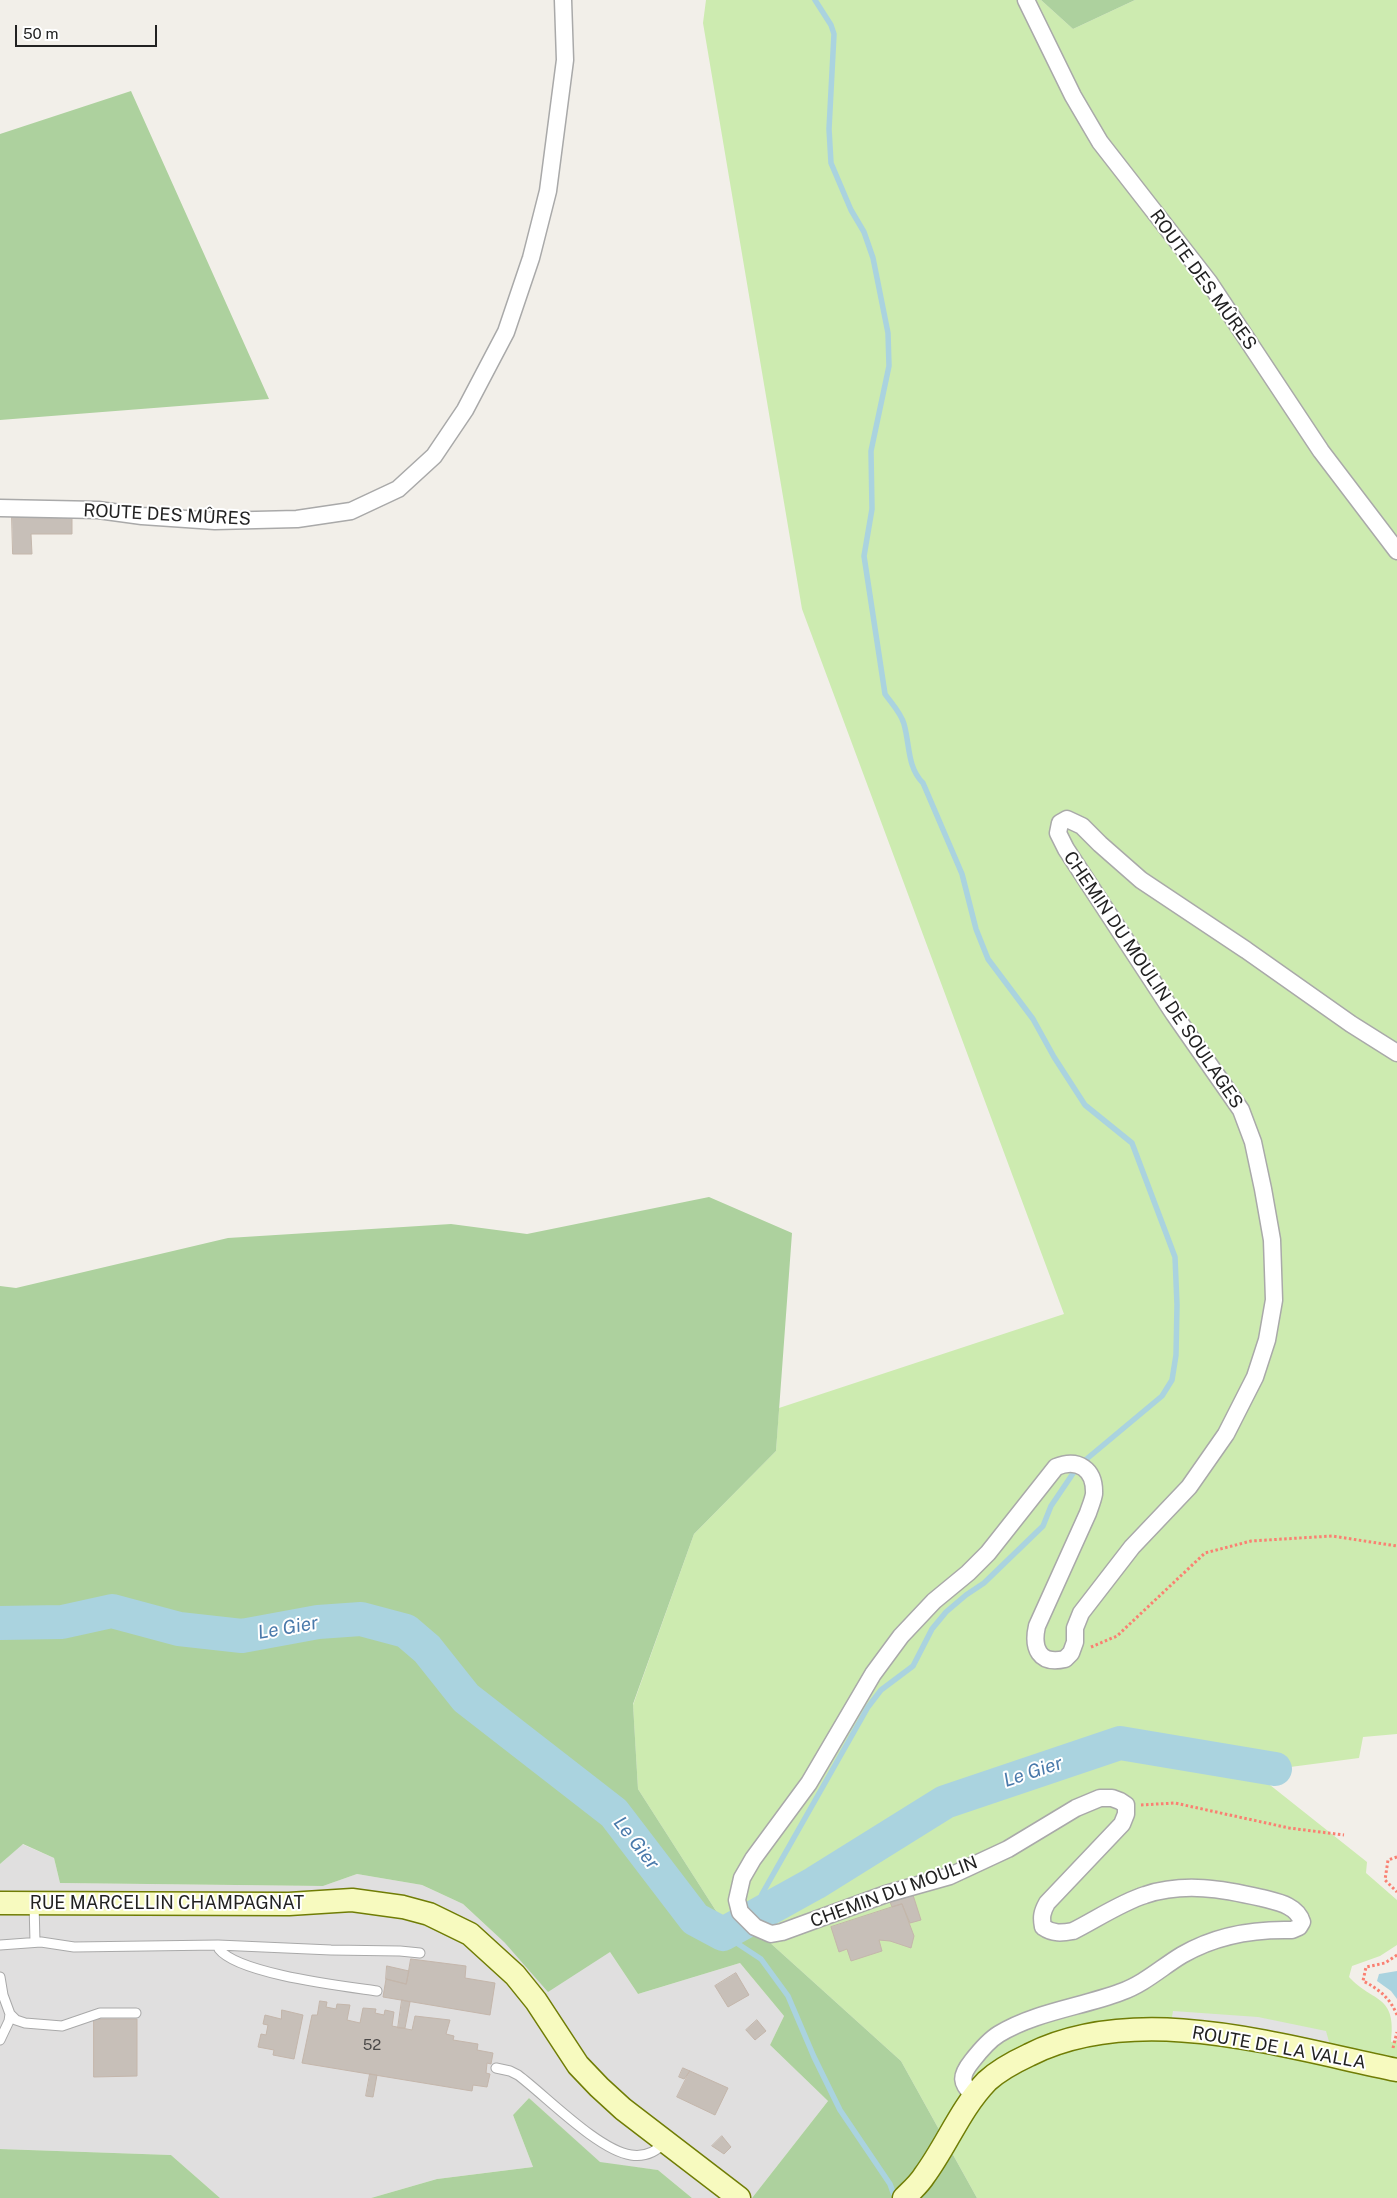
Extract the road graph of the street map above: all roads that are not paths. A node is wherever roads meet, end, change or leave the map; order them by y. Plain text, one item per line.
1 (563, 0) edge
2 (1026, 0) edge
3 (0, 508) edge
4 (1397, 551) edge
5 (1397, 1052) edge
6 (0, 1903) edge
7 (34, 1903) junction
8 (740, 1912) joint
9 (34, 1942) junction
10 (0, 1945) edge
11 (218, 1945) junction
12 (420, 1953) dead end
13 (0, 1977) edge
14 (377, 1991) dead end
15 (136, 2013) dead end
16 (10, 2014) junction
17 (0, 2040) edge
18 (496, 2068) dead end
19 (1397, 2070) edge
20 (974, 2096) junction
21 (665, 2142) junction
22 (739, 2198) edge
23 (904, 2198) edge

1 - 3 street, ROUTE DES MÛRES
2 - 4 street, ROUTE DES MÛRES
5 - 8 street, CHEMIN DU MOULIN DE SOULAGES
6 - 7 main road, RUE MARCELLIN CHAMPAGNAT
7 - 9 lane
7 - 21 main road, RUE MARCELLIN CHAMPAGNAT
8 - 20 street, CHEMIN DU MOULIN
9 - 10 lane
9 - 11 lane
11 - 12 lane
11 - 14 lane
13 - 16 lane
15 - 16 lane
16 - 17 lane
18 - 21 lane
19 - 20 main road, ROUTE DE LA VALLA
20 - 23 main road, ROUTE DE LA VALLA
21 - 22 main road

